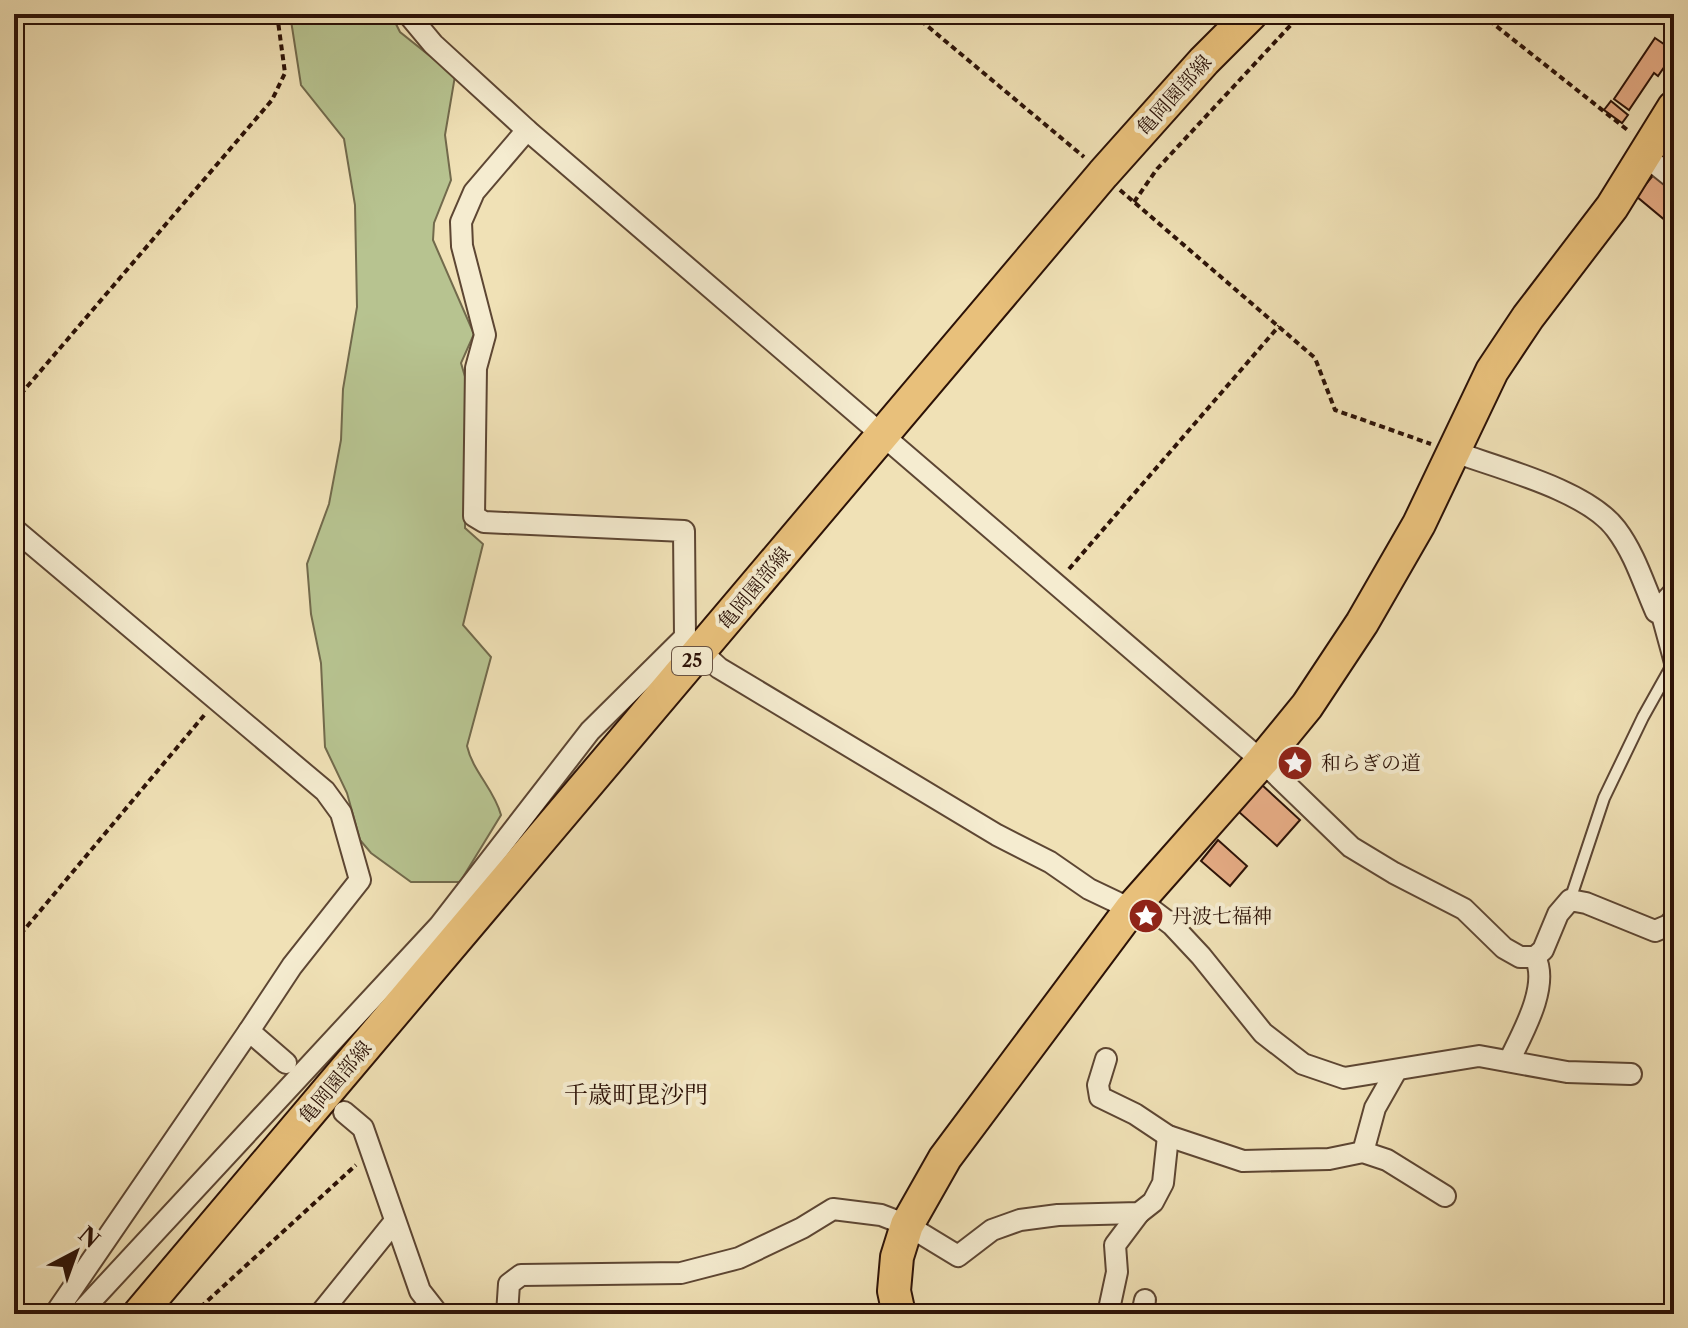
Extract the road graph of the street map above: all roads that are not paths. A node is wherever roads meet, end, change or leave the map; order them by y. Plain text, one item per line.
1 (408, 14) edge
2 (1251, 14) edge
3 (1674, 107) edge
4 (527, 130) junction
5 (1646, 151) junction
6 (1674, 179) edge
7 (882, 435) junction
8 (1452, 451) junction
9 (14, 529) edge
10 (1674, 592) edge
11 (1656, 612) junction
12 (693, 644) junction
13 (1262, 761) junction
14 (1570, 900) junction
15 (1135, 904) junction
16 (1674, 919) edge
17 (1535, 957) junction
18 (249, 1031) junction
19 (1106, 1059) dead end
20 (1509, 1061) junction
21 (286, 1063) dead end
22 (1396, 1071) junction
23 (1631, 1074) dead end
24 (344, 1112) dead end
25 (1168, 1136) junction
26 (1363, 1152) junction
27 (1445, 1196) dead end
28 (1139, 1213) junction
29 (395, 1221) junction
30 (907, 1225) junction
31 (55, 1314) edge
32 (79, 1314) edge
33 (139, 1314) edge
34 (320, 1314) edge
35 (438, 1314) edge
36 (507, 1314) edge
37 (899, 1314) edge
38 (1108, 1314) edge

1 - 4 street
2 - 7 main road, 亀岡園部線 / 25
3 - 5 main road
4 - 7 street
4 - 12 street
5 - 6 street
5 - 8 main road
7 - 12 main road, 亀岡園部線 / 25
7 - 13 street
8 - 11 street
8 - 13 main road
9 - 18 street
10 - 11 street
11 - 14 lane
12 - 15 street
12 - 32 street
12 - 33 main road, 亀岡園部線 / 25
13 - 15 main road
13 - 17 street
14 - 16 street
14 - 17 street
15 - 22 street
15 - 30 main road
17 - 20 street
18 - 21 street
18 - 31 street
19 - 25 street
20 - 22 street
20 - 23 street
22 - 26 street
24 - 29 street
25 - 26 street
25 - 28 street
26 - 27 street
28 - 30 street
28 - 38 street
29 - 34 street
29 - 35 street
30 - 36 street
30 - 37 main road

